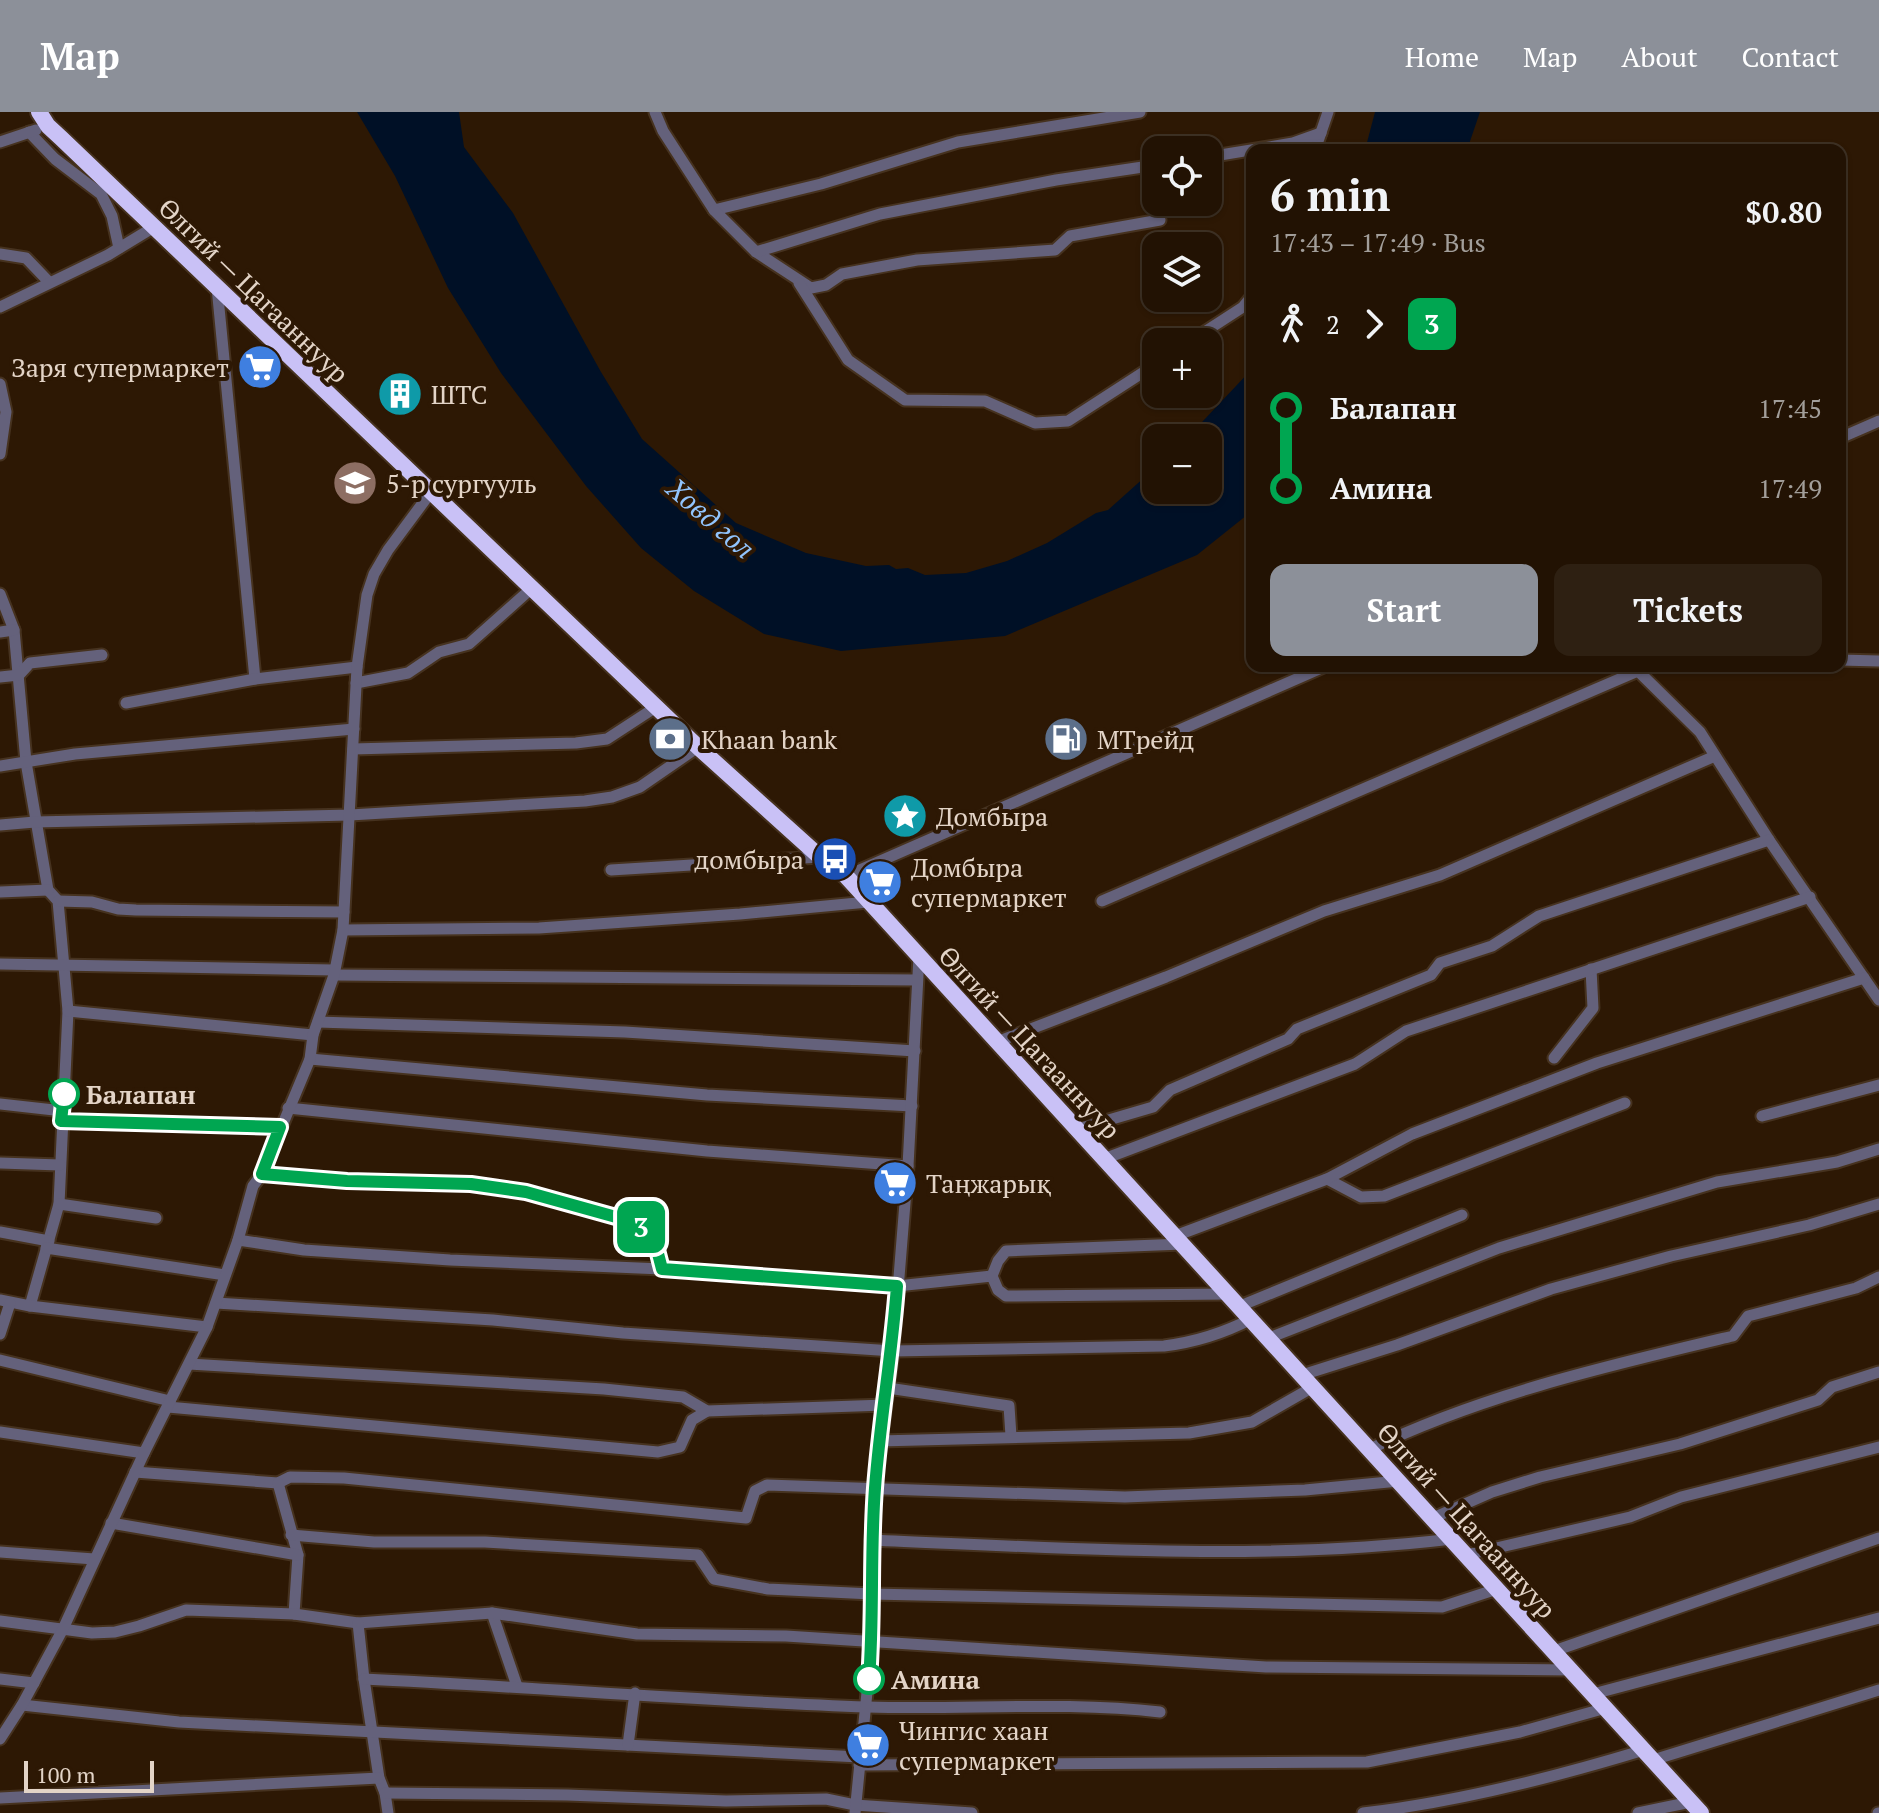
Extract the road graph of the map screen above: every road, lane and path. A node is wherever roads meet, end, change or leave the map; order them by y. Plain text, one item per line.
1 (655, 112) edge
2 (1140, 112) edge
3 (1328, 112) edge
4 (44, 119) edge
5 (29, 132) junction
6 (1321, 133) junction
7 (0, 142) edge
8 (1287, 144) edge
9 (1317, 144) edge
10 (1246, 151) edge
11 (1222, 155) edge
12 (1142, 167) edge
13 (714, 210) junction
14 (1160, 220) dead end
15 (154, 227) junction
16 (119, 248) junction
17 (756, 252) junction
18 (0, 254) edge
19 (49, 282) junction
20 (799, 282) junction
21 (217, 286) junction
22 (1246, 303) edge
23 (0, 307) edge
24 (1211, 328) edge
25 (1142, 373) edge
26 (0, 384) edge
27 (1879, 421) edge
28 (1846, 435) edge
29 (0, 454) edge
30 (431, 492) junction
31 (532, 588) junction
32 (0, 594) edge
33 (14, 630) junction
34 (0, 632) edge
35 (102, 655) dead end
36 (1846, 660) edge
37 (1879, 661) edge
38 (357, 667) junction
39 (1312, 672) edge
40 (1629, 672) edge
41 (1639, 672) edge
42 (19, 675) junction
43 (0, 677) edge
44 (255, 679) junction
45 (356, 683) junction
46 (126, 703) dead end
47 (656, 707) junction
48 (354, 729) junction
49 (698, 747) junction
50 (353, 749) junction
51 (1715, 756) junction
52 (26, 762) junction
53 (0, 766) edge
54 (350, 815) junction
55 (35, 822) junction
56 (0, 825) edge
57 (1769, 840) junction
58 (820, 857) junction
59 (611, 870) dead end
60 (846, 876) junction
61 (48, 890) junction
62 (0, 892) edge
63 (1810, 897) junction
64 (58, 901) junction
65 (1102, 901) dead end
66 (868, 902) junction
67 (344, 912) junction
68 (343, 930) junction
69 (919, 956) junction
70 (0, 964) edge
71 (64, 964) junction
72 (1591, 969) junction
73 (334, 973) junction
74 (1864, 978) junction
75 (917, 980) junction
76 (1879, 1000) edge
77 (68, 1011) junction
78 (318, 1022) junction
79 (313, 1035) junction
80 (997, 1042) junction
81 (915, 1051) junction
82 (1554, 1058) dead end
83 (310, 1059) junction
84 (1879, 1085) edge
85 (1625, 1103) dead end
86 (0, 1104) edge
87 (912, 1106) junction
88 (288, 1108) junction
89 (62, 1116) junction
90 (1762, 1116) dead end
91 (280, 1127) junction
92 (1078, 1129) junction
93 (1879, 1149) edge
94 (1104, 1159) junction
95 (0, 1163) edge
96 (60, 1165) junction
97 (908, 1166) junction
98 (262, 1174) junction
99 (1327, 1179) junction
100 (59, 1204) junction
101 (1879, 1204) edge
102 (1462, 1215) dead end
103 (156, 1218) dead end
104 (0, 1232) edge
105 (238, 1240) junction
106 (1179, 1240) junction
107 (48, 1244) junction
108 (662, 1269) junction
109 (225, 1275) junction
110 (992, 1276) junction
111 (1879, 1277) edge
112 (897, 1286) junction
113 (5, 1301) edge
114 (216, 1303) junction
115 (30, 1306) junction
116 (1240, 1306) junction
117 (207, 1327) junction
118 (0, 1334) edge
119 (1269, 1338) junction
120 (893, 1351) junction
121 (0, 1360) edge
122 (189, 1364) junction
123 (1879, 1372) edge
124 (1308, 1381) junction
125 (888, 1388) junction
126 (169, 1404) junction
127 (885, 1405) junction
128 (707, 1411) junction
129 (0, 1432) edge
130 (1011, 1436) junction
131 (879, 1441) junction
132 (1879, 1447) edge
133 (1370, 1449) junction
134 (144, 1453) junction
135 (135, 1472) junction
136 (1399, 1481) junction
137 (278, 1483) junction
138 (875, 1487) junction
139 (1433, 1518) junction
140 (111, 1523) junction
141 (291, 1535) junction
142 (1879, 1538) edge
143 (1452, 1539) junction
144 (871, 1540) junction
145 (0, 1552) edge
146 (298, 1555) junction
147 (1466, 1555) junction
148 (94, 1559) junction
149 (1497, 1589) junction
150 (872, 1594) junction
151 (492, 1613) junction
152 (294, 1614) junction
153 (1879, 1618) edge
154 (0, 1621) edge
155 (358, 1623) junction
156 (63, 1629) junction
157 (872, 1642) junction
158 (1554, 1651) junction
159 (1571, 1670) junction
160 (0, 1679) edge
161 (364, 1679) junction
162 (34, 1683) junction
163 (517, 1686) junction
164 (1879, 1690) edge
165 (635, 1693) junction
166 (1593, 1694) junction
167 (22, 1705) junction
168 (867, 1707) junction
169 (1606, 1708) junction
170 (1160, 1712) dead end
171 (2, 1732) edge
172 (373, 1733) junction
173 (628, 1745) junction
174 (1648, 1755) junction
175 (859, 1761) junction
176 (379, 1778) junction
177 (385, 1793) junction
178 (0, 1798) edge
179 (1696, 1807) edge
180 (855, 1809) edge
181 (388, 1813) edge
182 (972, 1813) edge
183 (1363, 1813) edge
184 (1638, 1813) edge

1 - 13 street
2 - 13 street
3 - 6 street
4 - 5 street
4 - 15 highway, Өлгий — Цагааннуур
5 - 7 street
5 - 16 street
6 - 8 street
6 - 9 street
10 - 11 street
12 - 17 street
13 - 17 street
14 - 20 street
15 - 16 street
15 - 21 highway, Өлгий — Цагааннуур
16 - 19 street
17 - 20 street
18 - 19 street
19 - 23 street
20 - 25 street
21 - 30 highway, Өлгий — Цагааннуур
21 - 44 street
22 - 24 street
26 - 29 street
27 - 28 street
30 - 31 highway, Өлгий — Цагааннуур
30 - 38 street
31 - 45 street
31 - 47 highway, Өлгий — Цагааннуур
32 - 33 street
33 - 34 street
33 - 42 street
35 - 42 street
36 - 37 street
38 - 44 street
38 - 45 street
39 - 60 street
40 - 65 street
41 - 51 street
42 - 43 street
42 - 52 street
44 - 46 street
45 - 48 street
47 - 49 highway, Өлгий — Цагааннуур
47 - 50 street
48 - 50 street
48 - 52 street
49 - 54 street
49 - 58 highway, Өлгий — Цагааннуур
50 - 54 street
51 - 57 street
51 - 80 street
52 - 53 street
52 - 55 street
54 - 55 street
54 - 67 street
55 - 56 street
55 - 61 street
57 - 63 street
57 - 92 street
58 - 59 street
58 - 60 highway, Өлгий — Цагааннуур
60 - 66 highway, Өлгий — Цагааннуур
61 - 62 street
61 - 64 street
63 - 72 street
63 - 74 street
64 - 67 street
64 - 71 street
66 - 68 street
66 - 69 highway, Өлгий — Цагааннуур
67 - 68 street
68 - 73 street
69 - 75 street
69 - 80 highway, Өлгий — Цагааннуур
70 - 71 street
71 - 73 street
71 - 77 street
72 - 82 street
72 - 94 street
73 - 75 street
73 - 78 street
74 - 76 street
74 - 99 street
75 - 81 street
77 - 79 street
77 - 89 street
78 - 79 street
78 - 81 street
79 - 83 street
80 - 92 highway, Өлгий — Цагааннуур
81 - 87 street
83 - 87 street
83 - 88 street
84 - 90 street
85 - 99 street
86 - 89 street
87 - 97 street
88 - 91 street
88 - 97 street
89 - 91 street
89 - 96 street
91 - 98 street
92 - 94 highway, Өлгий — Цагааннуур
93 - 119 street
94 - 106 highway, Өлгий — Цагааннуур
95 - 96 street
96 - 100 street
97 - 112 street
98 - 105 street
98 - 108 street
99 - 106 street
100 - 103 street
100 - 107 street
101 - 124 street
102 - 116 street
104 - 107 street
105 - 108 street
105 - 109 street
106 - 110 street
106 - 116 highway, Өлгий — Цагааннуур
107 - 109 street
107 - 115 street
108 - 112 street
109 - 114 street
110 - 112 street
110 - 116 street
111 - 133 street
112 - 120 street
113 - 115 street
113 - 118 street
114 - 117 street
114 - 120 street
115 - 117 street
116 - 119 highway, Өлгий — Цагааннуур
116 - 120 street
117 - 122 street
119 - 124 highway, Өлгий — Цагааннуур
120 - 125 street
121 - 126 street
122 - 126 street
122 - 128 street
123 - 139 street
124 - 130 street
124 - 133 highway, Өлгий — Цагааннуур
125 - 127 street
125 - 130 street
126 - 128 street
126 - 134 street
127 - 128 street
127 - 131 street
129 - 134 street
130 - 131 street
131 - 138 street
132 - 147 street
133 - 136 highway, Өлгий — Цагааннуур
134 - 135 street
135 - 137 street
135 - 140 street
136 - 138 street
136 - 139 highway, Өлгий — Цагааннуур
137 - 138 street
137 - 141 street
138 - 144 street
139 - 143 highway, Өлгий — Цагааннуур
140 - 146 street
140 - 148 street
141 - 146 street
141 - 150 street
142 - 158 street
143 - 144 street
143 - 147 highway, Өлгий — Цагааннуур
144 - 150 street
145 - 148 street
146 - 152 street
147 - 149 highway, Өлгий — Цагааннуур
148 - 156 street
149 - 150 street
149 - 158 highway, Өлгий — Цагааннуур
150 - 157 street
151 - 155 street
151 - 157 street
151 - 163 street
152 - 155 street
152 - 156 street
153 - 166 street
154 - 156 street
155 - 161 street
156 - 162 street
157 - 159 street
157 - 168 street
158 - 159 highway, Өлгий — Цагааннуур
159 - 166 highway, Өлгий — Цагааннуур
160 - 162 street
161 - 163 street
161 - 172 street
162 - 167 street
163 - 165 street
164 - 174 street
165 - 168 street
165 - 173 street
166 - 169 highway, Өлгий — Цагааннуур
167 - 171 street
167 - 172 street
168 - 170 street
168 - 175 street
169 - 174 highway, Өлгий — Цагааннуур
169 - 175 street
172 - 173 street
172 - 176 street
173 - 175 street
174 - 179 highway, Өлгий — Цагааннуур
174 - 183 street
175 - 180 street
176 - 177 street
176 - 178 street
177 - 180 street
177 - 181 street
179 - 184 street
180 - 182 street

